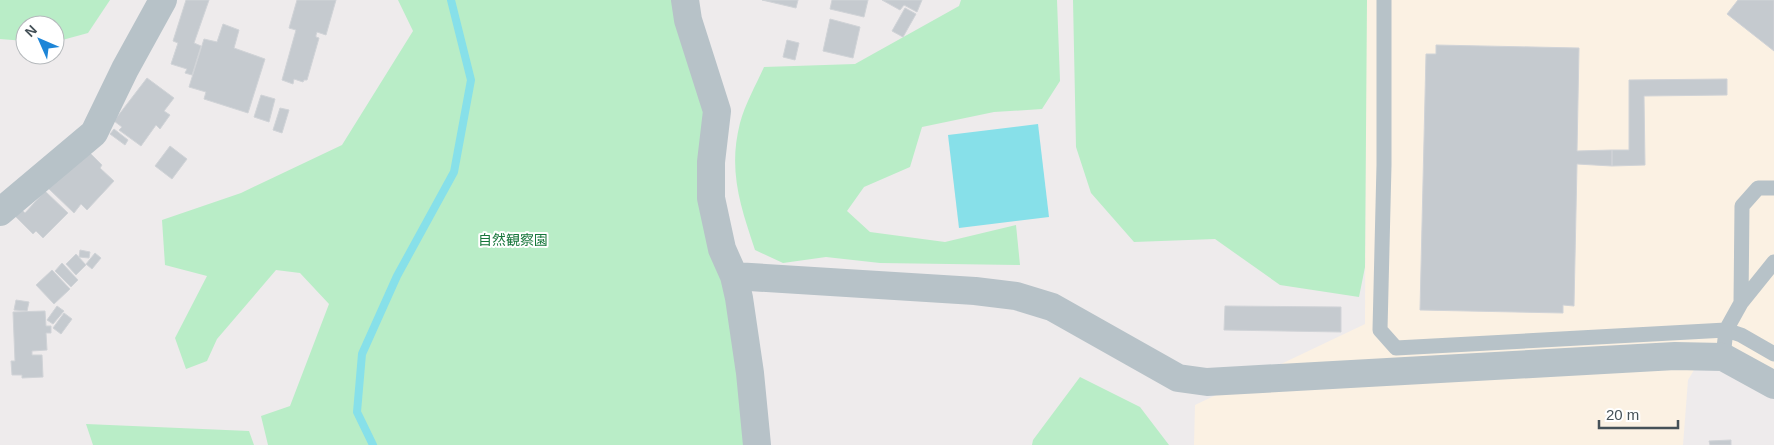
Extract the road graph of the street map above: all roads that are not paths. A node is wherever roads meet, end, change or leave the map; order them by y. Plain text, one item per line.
1 (164, 0) edge
2 (685, 0) edge
3 (1384, 0) edge
4 (1774, 188) edge
5 (0, 212) edge
6 (1774, 262) edge
7 (734, 276) junction
8 (1741, 303) junction
9 (1726, 330) junction
10 (1774, 354) edge
11 (1723, 357) junction
12 (1774, 385) edge
13 (757, 445) edge

1 - 5 street
2 - 7 street
3 - 9 lane
4 - 8 lane
6 - 8 lane
7 - 11 street
7 - 13 street
8 - 9 lane
9 - 10 lane
9 - 11 lane
11 - 12 street

